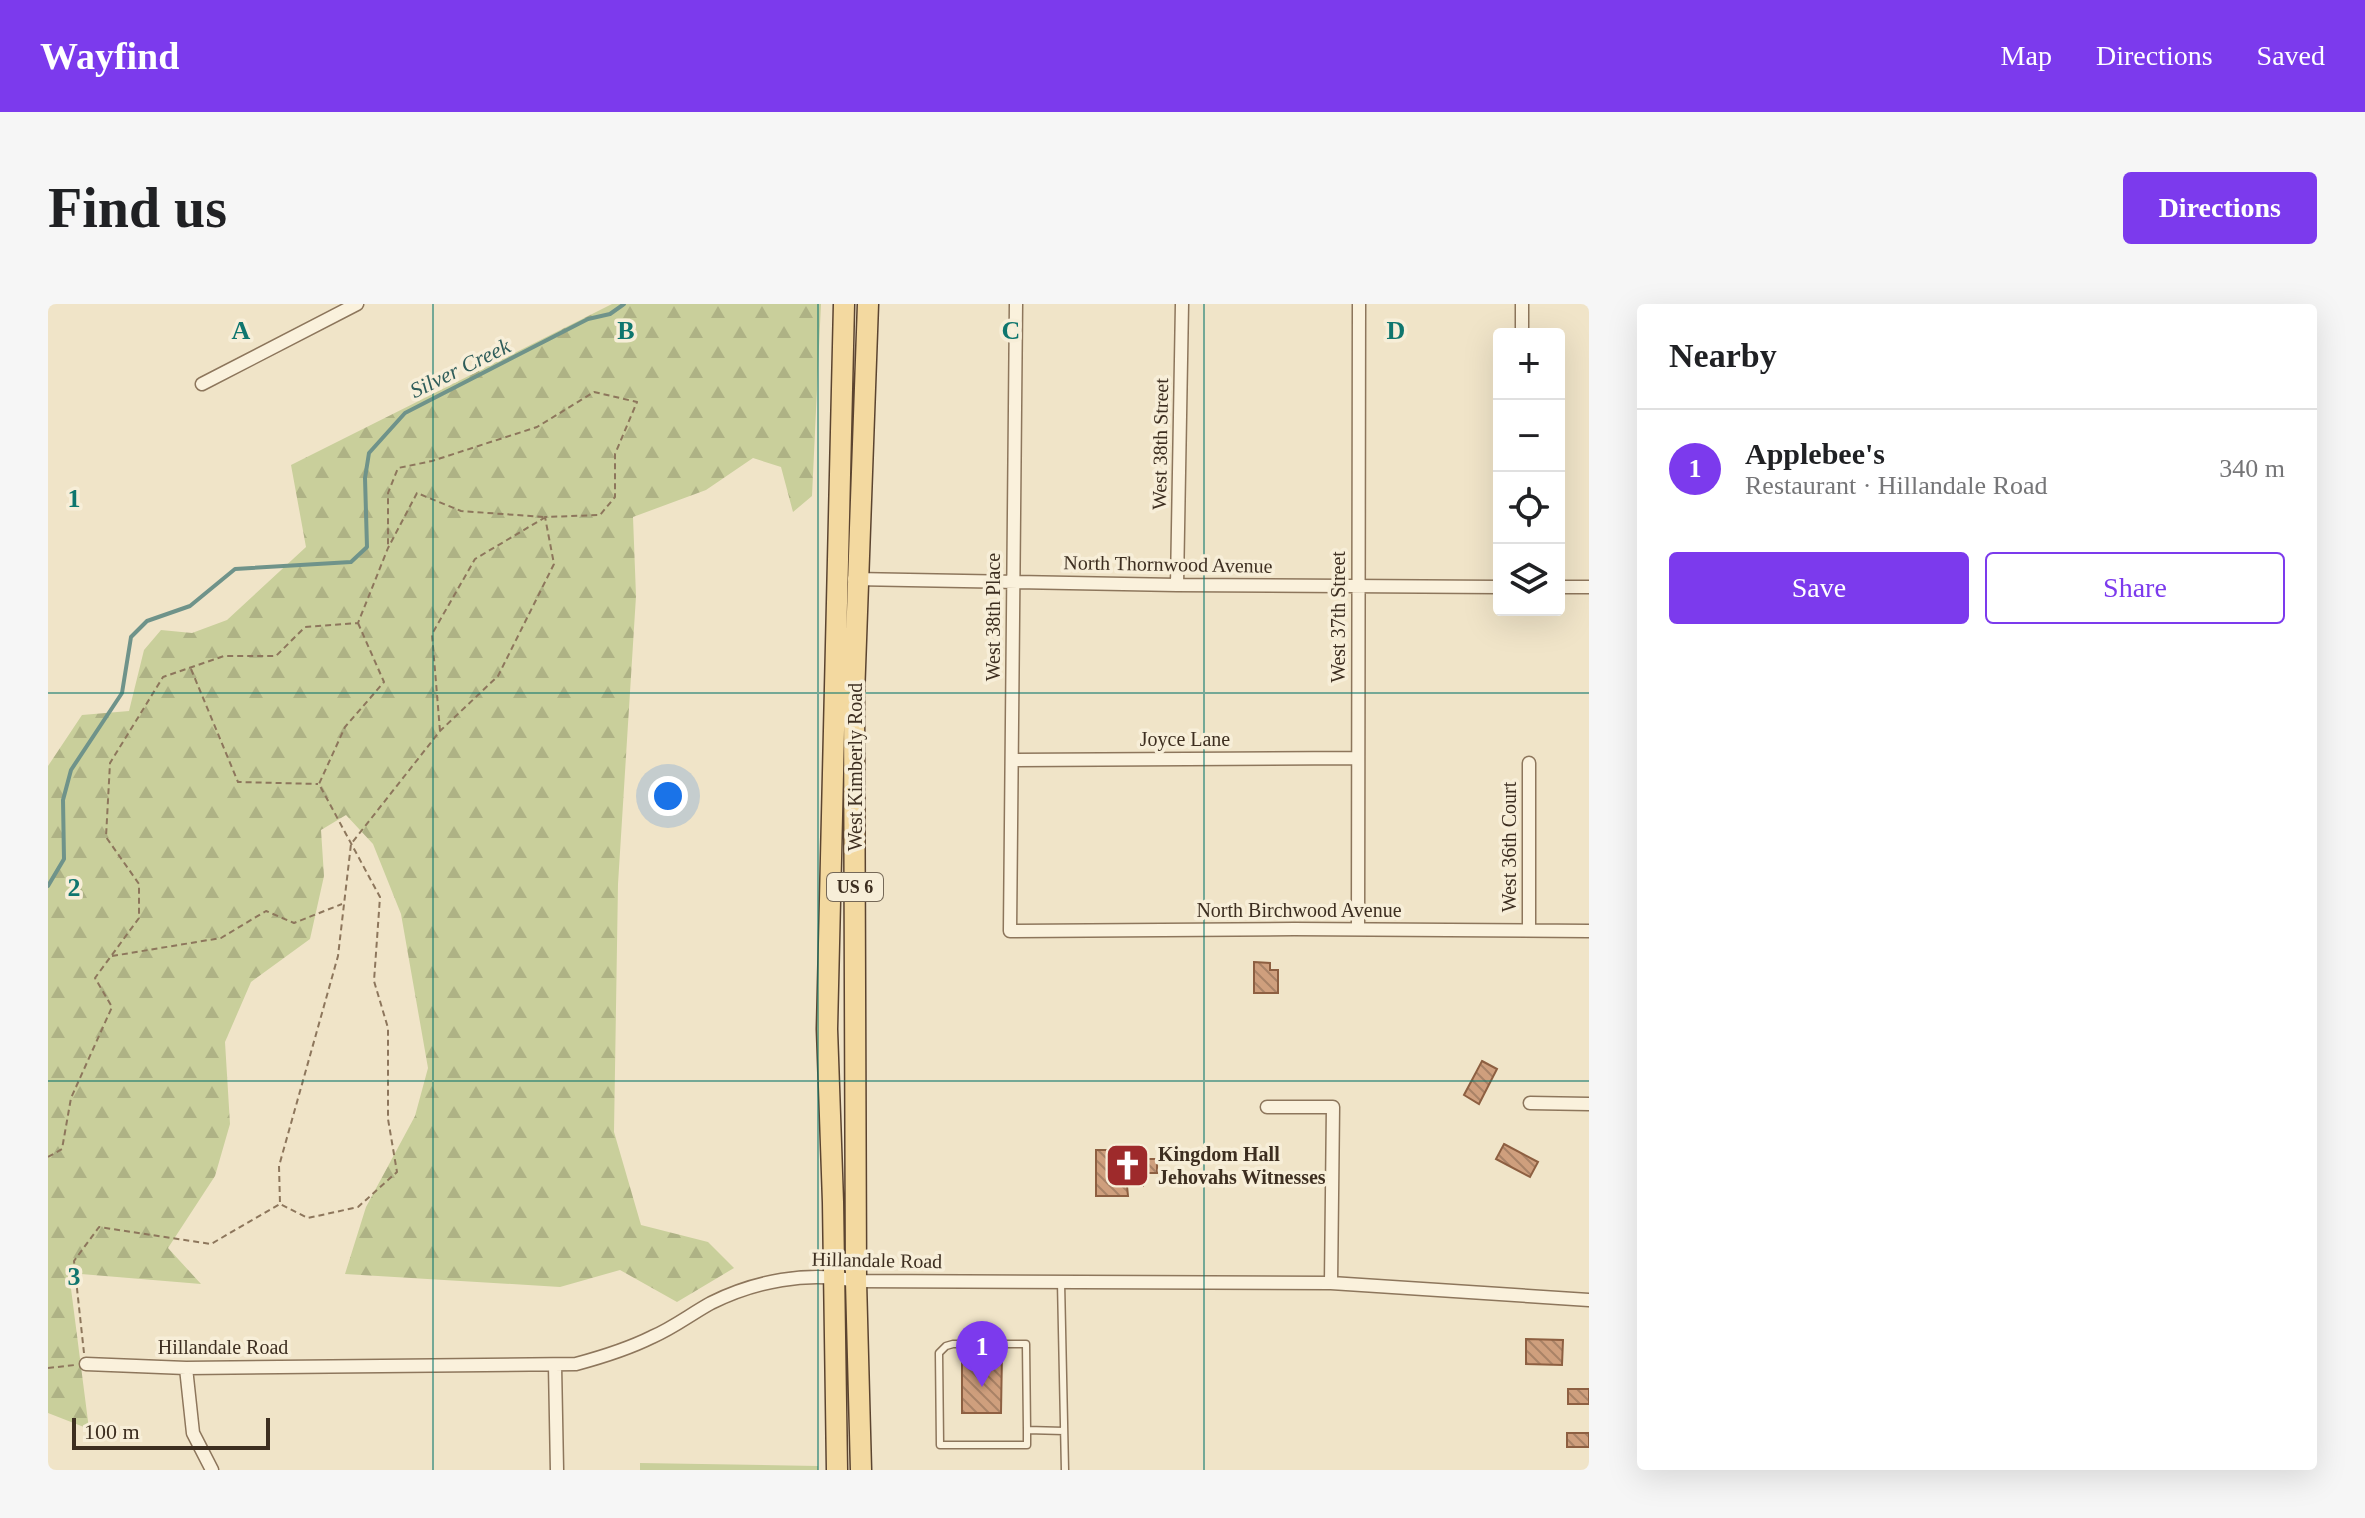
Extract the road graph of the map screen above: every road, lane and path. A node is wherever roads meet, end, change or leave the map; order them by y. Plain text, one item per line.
1 (357, 304) edge
2 (844, 304) edge
3 (868, 304) edge
4 (1016, 304) edge
5 (1182, 304) edge
6 (1359, 304) edge
7 (1522, 304) edge
8 (1522, 328) edge
9 (202, 384) dead end
10 (545, 517) junction
11 (388, 548) junction
12 (847, 579) junction
13 (1013, 582) junction
14 (1177, 585) junction
15 (1357, 586) junction
16 (1493, 587) edge
17 (1565, 587) edge
18 (1589, 587) edge
19 (358, 623) junction
20 (190, 667) junction
21 (440, 731) junction
22 (1358, 758) junction
23 (1012, 760) junction
24 (1529, 763) dead end
25 (319, 784) junction
26 (351, 844) junction
27 (344, 903) junction
28 (1358, 929) junction
29 (1529, 930) junction
30 (1010, 931) joint
31 (1589, 931) edge
32 (111, 956) junction
33 (1530, 1103) dead end
34 (1589, 1104) edge
35 (1267, 1107) dead end
36 (48, 1157) edge
37 (280, 1204) junction
38 (834, 1276) junction
39 (856, 1281) junction
40 (1061, 1282) junction
41 (1331, 1283) junction
42 (1589, 1300) edge
43 (86, 1364) junction
44 (555, 1365) junction
45 (48, 1368) edge
46 (186, 1368) junction
47 (1027, 1430) junction
48 (1064, 1431) junction
49 (212, 1470) edge
50 (557, 1470) edge
51 (837, 1470) edge
52 (861, 1470) edge
53 (1065, 1470) edge

1 - 9 street
2 - 12 main road, West Kimberly Road / US 6
3 - 12 main road, West Kimberly Road / US 6
4 - 13 street, West 38th Place
5 - 14 street, West 38th Street
6 - 15 street, West 37th Street
7 - 8 street
10 - 11 path
10 - 11 path
10 - 21 path
10 - 21 path
11 - 19 path
12 - 13 street, North Thornwood Avenue
12 - 38 main road, West Kimberly Road / US 6
12 - 39 main road, West Kimberly Road / US 6
13 - 14 street, North Thornwood Avenue
13 - 23 street, West 38th Place
14 - 15 street, North Thornwood Avenue
15 - 16 street, North Thornwood Avenue
15 - 22 street, West 37th Street
17 - 18 street
19 - 20 path
19 - 25 path
20 - 25 path
20 - 32 path
21 - 26 path
22 - 23 street, Joyce Lane
22 - 28 street, West 37th Street
23 - 30 street, West 38th Place
24 - 29 street, West 36th Court
25 - 26 path
26 - 27 path
26 - 37 path
27 - 32 path
27 - 37 path
28 - 29 street, North Birchwood Avenue
28 - 30 street, North Birchwood Avenue
29 - 31 street, North Birchwood Avenue
32 - 36 path
33 - 34 street
35 - 41 street
37 - 43 path
38 - 39 street, Hillandale Road
38 - 44 street, Hillandale Road
38 - 51 main road, West Kimberly Road / US 6
39 - 40 street, Hillandale Road
39 - 52 main road, West Kimberly Road / US 6
40 - 41 street, Hillandale Road
40 - 48 lane
41 - 42 street, Hillandale Road
43 - 45 path
43 - 46 street, Hillandale Road
44 - 46 street, Hillandale Road
44 - 50 street
46 - 49 street
47 - 47 lane
47 - 48 lane
48 - 53 lane

